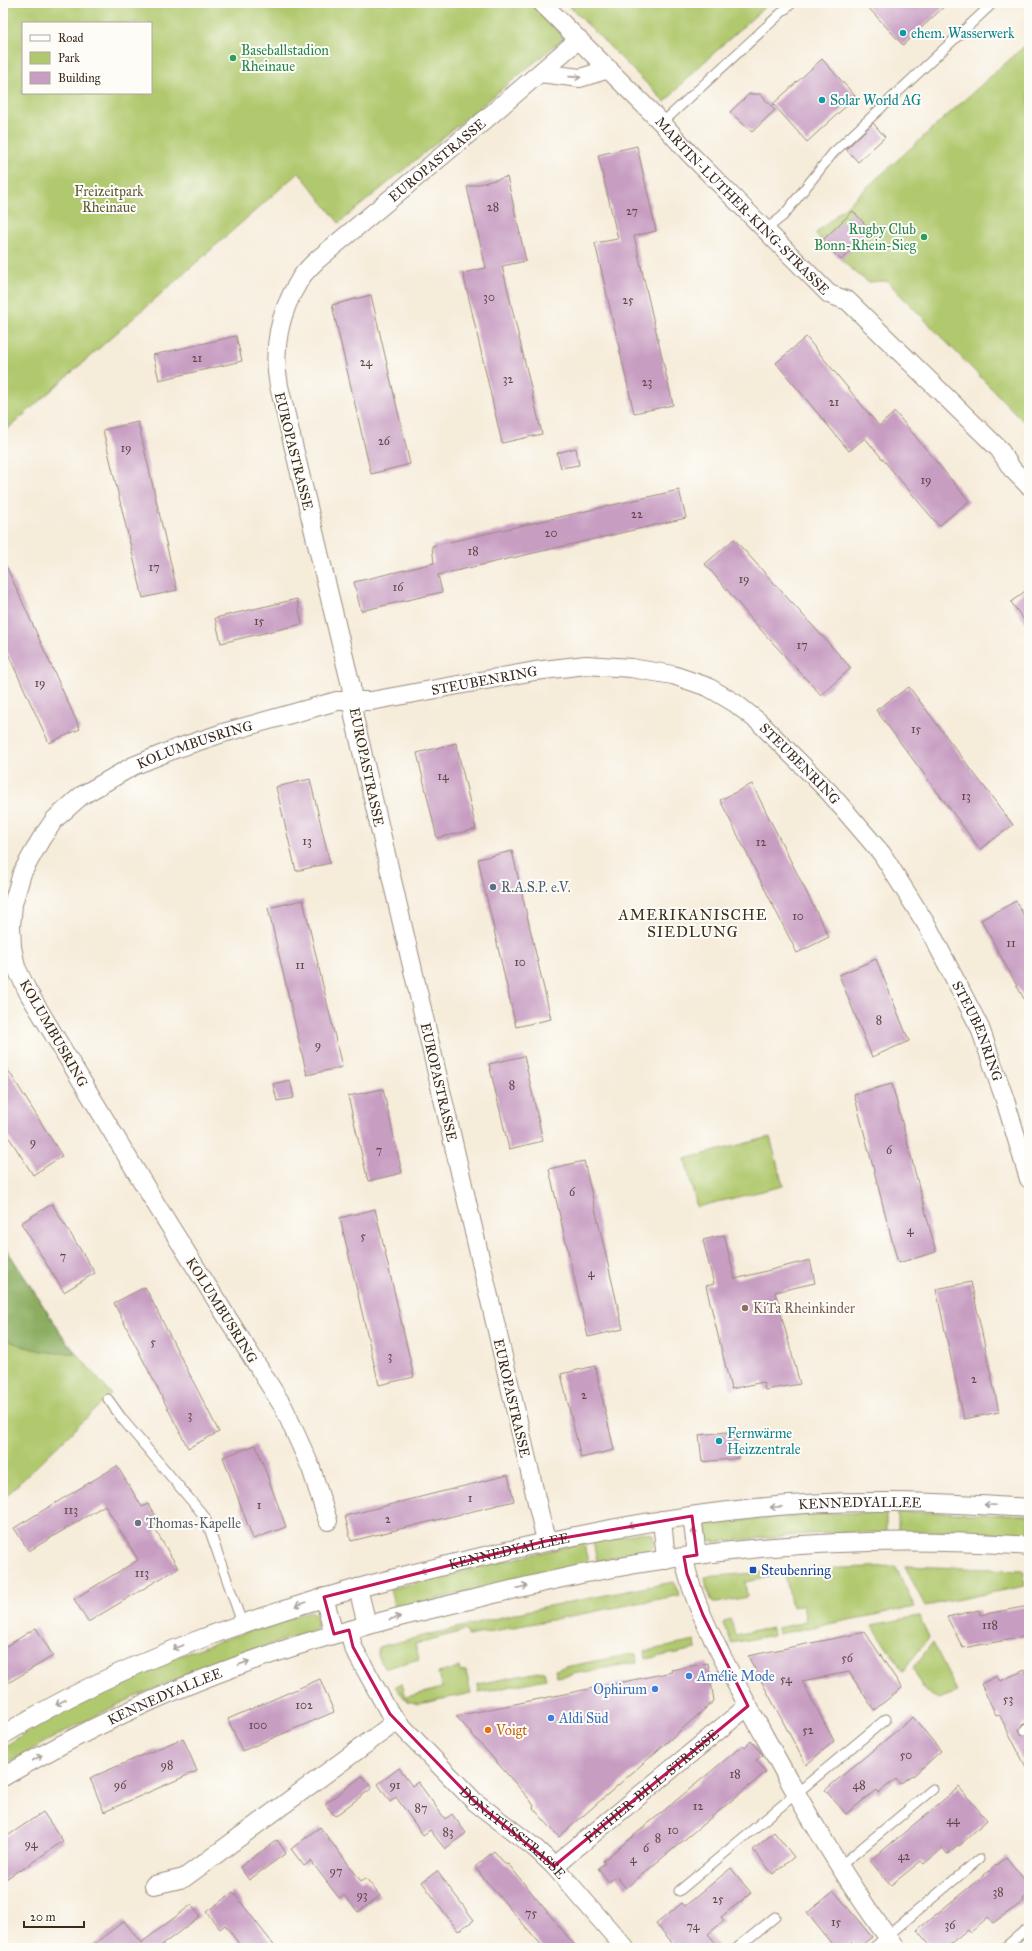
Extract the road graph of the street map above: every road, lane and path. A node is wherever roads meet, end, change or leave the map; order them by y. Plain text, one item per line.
1 (542, 3) edge
2 (792, 3) edge
3 (993, 3) edge
4 (579, 40) junction
5 (609, 69) junction
6 (540, 73) junction
7 (662, 123) junction
8 (765, 230) junction
9 (1029, 486) edge
10 (353, 701) junction
11 (1029, 1179) edge
12 (108, 1399) dead end
13 (1029, 1508) edge
14 (692, 1516) junction
15 (328, 1520) dead end
16 (662, 1520) junction
17 (546, 1541) junction
18 (1029, 1546) edge
19 (682, 1557) junction
20 (358, 1588) junction
21 (324, 1597) junction
22 (242, 1623) junction
23 (367, 1626) junction
24 (342, 1632) junction
25 (748, 1706) junction
26 (886, 1720) dead end
27 (397, 1721) junction
28 (3, 1734) edge
29 (3, 1777) edge
30 (932, 1789) dead end
31 (796, 1795) junction
32 (979, 1859) dead end
33 (554, 1866) junction
34 (840, 1866) junction
35 (154, 1885) dead end
36 (679, 1891) dead end
37 (775, 1917) dead end
38 (1024, 1931) dead end
39 (892, 1942) edge
40 (625, 1948) edge
41 (738, 1948) edge
42 (873, 1948) edge
43 (1004, 1948) edge

1 - 4 street, MARTIN-LUTHER-KING-STRASSE
2 - 7 lane
3 - 8 lane
4 - 5 street, MARTIN-LUTHER-KING-STRASSE
4 - 6 street, EUROPASTRASSE
6 -> 5 street
5 - 7 street, MARTIN-LUTHER-KING-STRASSE
6 - 10 street, EUROPASTRASSE
7 - 8 street, MARTIN-LUTHER-KING-STRASSE
8 - 9 street, MARTIN-LUTHER-KING-STRASSE
10 - 11 street, STEUBENRING
10 - 15 street, KOLUMBUSRING
10 - 17 street, EUROPASTRASSE
12 - 22 lane
13 -> 14 street, KENNEDYALLEE
14 - 16 street, KENNEDYALLEE
19 -> 14 street
16 -> 17 street, KENNEDYALLEE
16 - 19 street
17 -> 20 street, KENNEDYALLEE
18 - 19 street, KENNEDYALLEE
23 -> 19 street, KENNEDYALLEE
19 - 25 street
20 - 21 street, KENNEDYALLEE
20 - 23 street
21 -> 22 street, KENNEDYALLEE
21 - 24 street
22 -> 28 street, KENNEDYALLEE
23 - 24 street, KENNEDYALLEE
24 - 27 street, DONATUSSTRASSE
29 -> 24 street, KENNEDYALLEE
25 - 31 street
25 - 33 street, FATHER-BILL-STRASSE
26 - 31 lane
27 - 33 street, DONATUSSTRASSE
27 - 35 street
30 - 34 lane
31 - 34 street
31 - 36 lane
32 - 39 lane
33 - 40 street, DONATUSSTRASSE
34 - 39 street
37 - 41 lane
38 - 43 lane
39 - 42 lane

